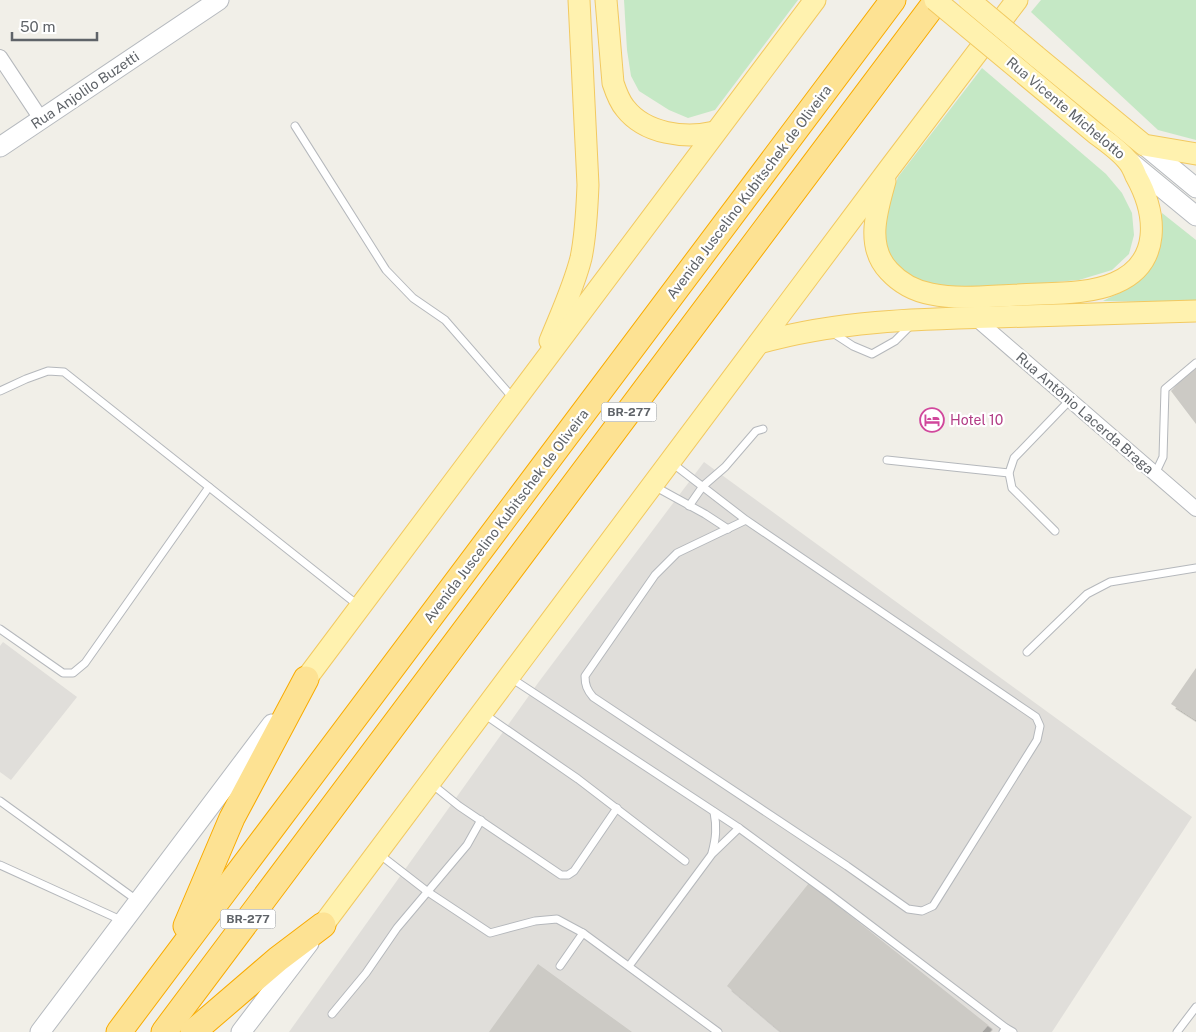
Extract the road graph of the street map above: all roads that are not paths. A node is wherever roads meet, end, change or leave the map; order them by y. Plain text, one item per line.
1 (219, 0) edge
2 (579, 0) edge
3 (606, 0) edge
4 (814, 0) edge
5 (893, 0) edge
6 (936, 0) edge
7 (970, 0) edge
8 (1017, 0) edge
9 (0, 57) edge
10 (42, 119) junction
11 (295, 126) dead end
12 (715, 132) junction
13 (682, 135) junction
14 (1144, 145) junction
15 (0, 147) edge
16 (1196, 154) edge
17 (1127, 160) junction
18 (692, 164) junction
19 (889, 169) junction
20 (1196, 188) edge
21 (1196, 216) edge
22 (1196, 311) edge
23 (974, 318) junction
24 (916, 320) junction
25 (826, 328) junction
26 (759, 343) junction
27 (1196, 363) edge
28 (538, 369) junction
29 (0, 391) edge
30 (515, 400) junction
31 (1070, 400) junction
32 (763, 429) dead end
33 (887, 460) dead end
34 (670, 461) junction
35 (1009, 473) junction
36 (1155, 474) junction
37 (652, 485) junction
38 (703, 486) junction
39 (209, 487) junction
40 (688, 506) junction
41 (1196, 509) edge
42 (746, 520) junction
43 (728, 529) junction
44 (1056, 531) dead end
45 (1196, 568) edge
46 (360, 606) junction
47 (0, 629) edge
48 (1027, 652) dead end
49 (509, 676) junction
50 (306, 679) junction
51 (482, 712) junction
52 (430, 782) junction
53 (0, 801) edge
54 (617, 808) junction
55 (714, 812) junction
56 (481, 820) junction
57 (739, 828) junction
58 (377, 852) junction
59 (712, 854) junction
60 (684, 861) dead end
61 (0, 865) edge
62 (428, 892) junction
63 (138, 901) junction
64 (124, 921) junction
65 (323, 925) junction
66 (582, 933) junction
67 (560, 966) dead end
68 (629, 966) junction
69 (156, 983) junction
70 (1196, 1007) edge
71 (332, 1014) dead end
72 (1007, 1031) edge
73 (40, 1032) edge
74 (119, 1032) edge
75 (164, 1032) edge
76 (193, 1032) edge
77 (242, 1032) edge
78 (718, 1032) edge
79 (1177, 1032) edge

1 - 10 main road, Rua Anjolilo Buzetti
2 - 28 main road
3 - 13 main road
4 - 12 main road
5 - 69 highway, Avenida Juscelino Kubitschek de Oliveira / BR-277
6 - 17 main road, Rua Vicente Michelotto, bridge
6 - 75 highway, BR-277
7 - 14 main road, Rua Vicente Michelotto, bridge
8 - 19 main road
9 - 10 street
10 - 15 main road, Rua Anjolilo Buzetti
11 - 30 lane
12 - 13 main road
12 - 18 main road
13 - 18 main road
14 - 16 main road
14 - 20 main road, Rua Vicente Michelotto
17 - 19 main road
17 - 21 main road, Rua Vicente Michelotto
18 - 28 main road
19 - 26 main road
22 - 23 main road
23 - 24 main road
23 - 31 street, Rua Antônio Lacerda Braga
24 - 25 main road
24 - 25 lane
25 - 26 main road
26 - 34 main road
27 - 36 lane
28 - 30 main road
29 - 39 lane
30 - 46 main road
31 - 35 lane
31 - 36 street, Rua Antônio Lacerda Braga
32 - 38 lane
33 - 35 lane
34 - 37 main road
34 - 38 lane
35 - 44 lane
36 - 41 street, Rua Antônio Lacerda Braga
37 - 40 lane
37 - 49 main road
38 - 40 lane
38 - 42 lane
39 - 46 lane
39 - 47 lane
40 - 43 lane
42 - 43 lane
42 - 43 lane
45 - 48 lane
46 - 50 main road
49 - 51 main road
49 - 55 lane
50 - 63 main road
50 - 69 highway
51 - 52 main road
51 - 54 lane
52 - 56 lane
52 - 58 main road
53 - 63 lane
54 - 56 lane
54 - 60 lane
55 - 57 lane
55 - 59 lane
56 - 62 lane
57 - 59 lane
57 - 72 lane
58 - 62 lane
58 - 65 main road
59 - 68 lane
61 - 64 lane
62 - 66 lane
62 - 71 lane
63 - 64 main road
64 - 73 main road
65 - 76 highway
65 - 77 main road
66 - 67 lane
66 - 68 lane
68 - 78 lane
69 - 74 highway, Avenida Juscelino Kubitschek de Oliveira / BR-277
70 - 79 lane

